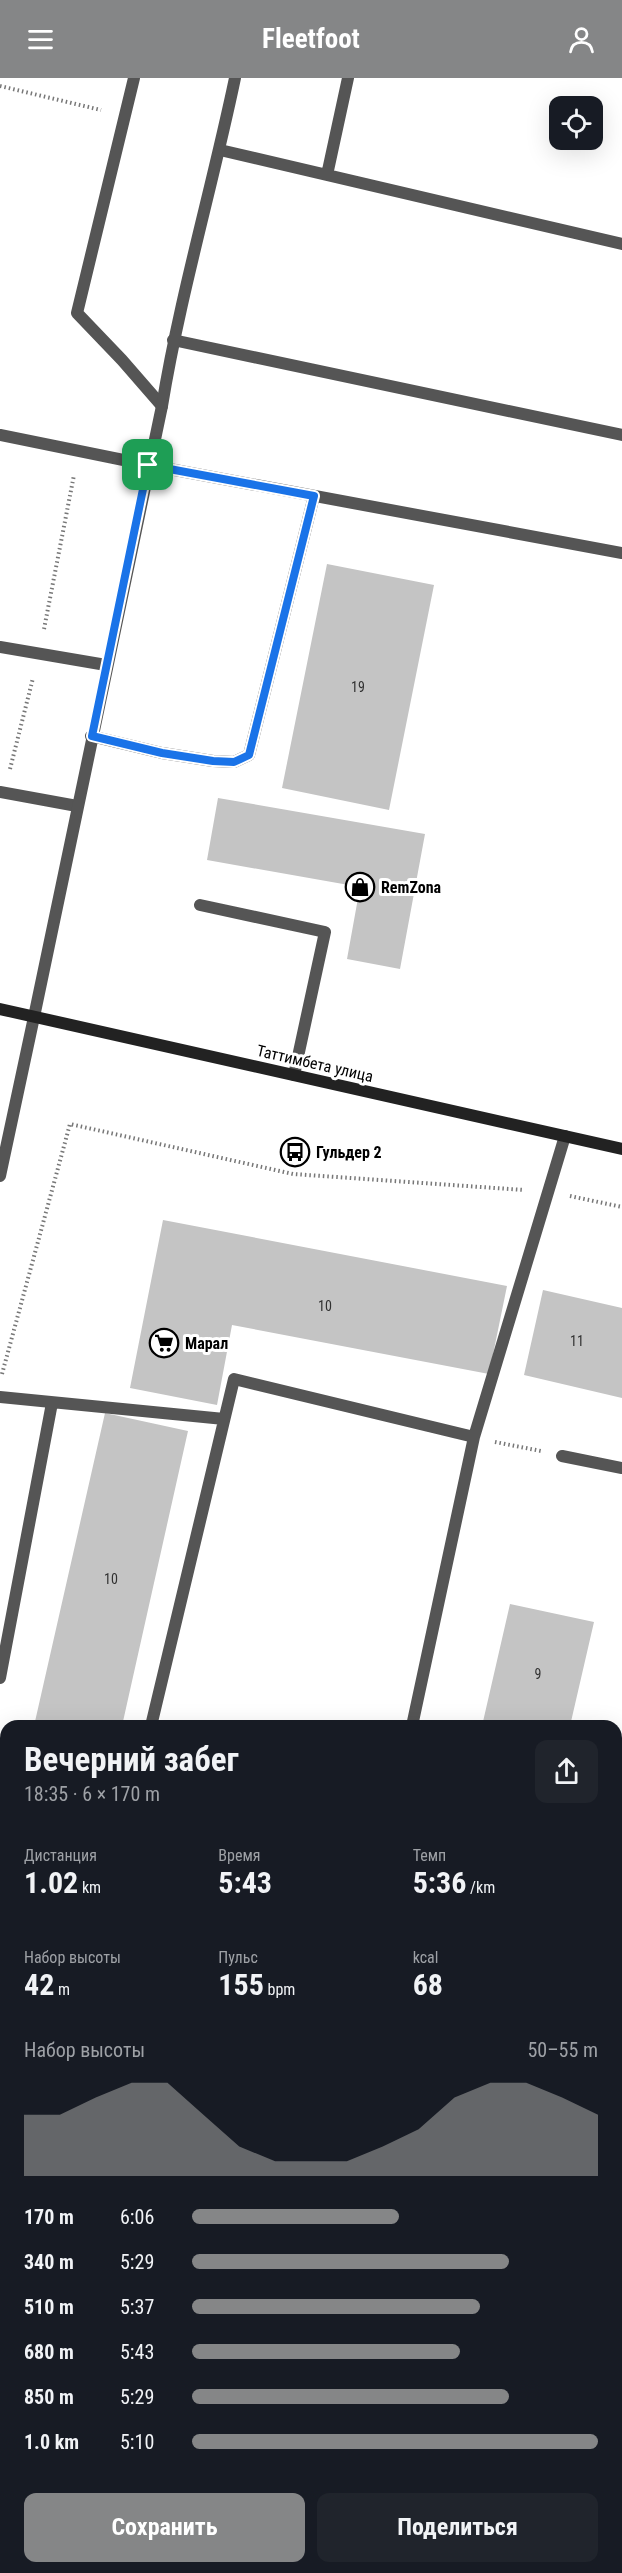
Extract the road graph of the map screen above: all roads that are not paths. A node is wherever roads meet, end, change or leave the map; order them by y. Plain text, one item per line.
1 (134, 78) edge
2 (235, 78) edge
3 (348, 78) edge
4 (220, 150) junction
5 (327, 175) junction
6 (622, 244) edge
7 (173, 340) junction
8 (162, 406) junction
9 (0, 435) edge
10 (622, 435) edge
11 (148, 465) junction
12 (314, 496) junction
13 (622, 553) edge
14 (0, 647) edge
15 (106, 665) junction
16 (92, 736) junction
17 (0, 792) edge
18 (77, 806) junction
19 (200, 905) dead end
20 (0, 1009) edge
21 (34, 1017) junction
22 (294, 1075) junction
23 (565, 1136) junction
24 (622, 1149) edge
25 (0, 1176) edge
26 (0, 1397) edge
27 (52, 1403) junction
28 (224, 1419) junction
29 (474, 1437) junction
30 (562, 1456) road end
31 (622, 1468) edge
32 (0, 1678) edge
33 (152, 1720) edge
34 (413, 1720) edge

1 - 8 street
2 - 4 street
3 - 5 street
4 - 5 street
4 - 7 street
5 - 6 street
7 - 8 street
7 - 10 street
8 - 11 street
9 - 11 street
11 - 12 street
11 - 15 street
12 - 13 street
12 - 16 street
14 - 15 street
15 - 16 street
16 - 18 street
17 - 18 street
18 - 21 street
19 - 22 street
20 - 21 main road, Таттимбета улица
21 - 22 main road, Таттимбета улица
21 - 25 street
22 - 23 main road, Таттимбета улица
23 - 24 main road, Таттимбета улица
23 - 29 street
26 - 27 street
27 - 28 street
27 - 32 street
28 - 29 street
28 - 33 street
29 - 34 street
30 - 31 street

